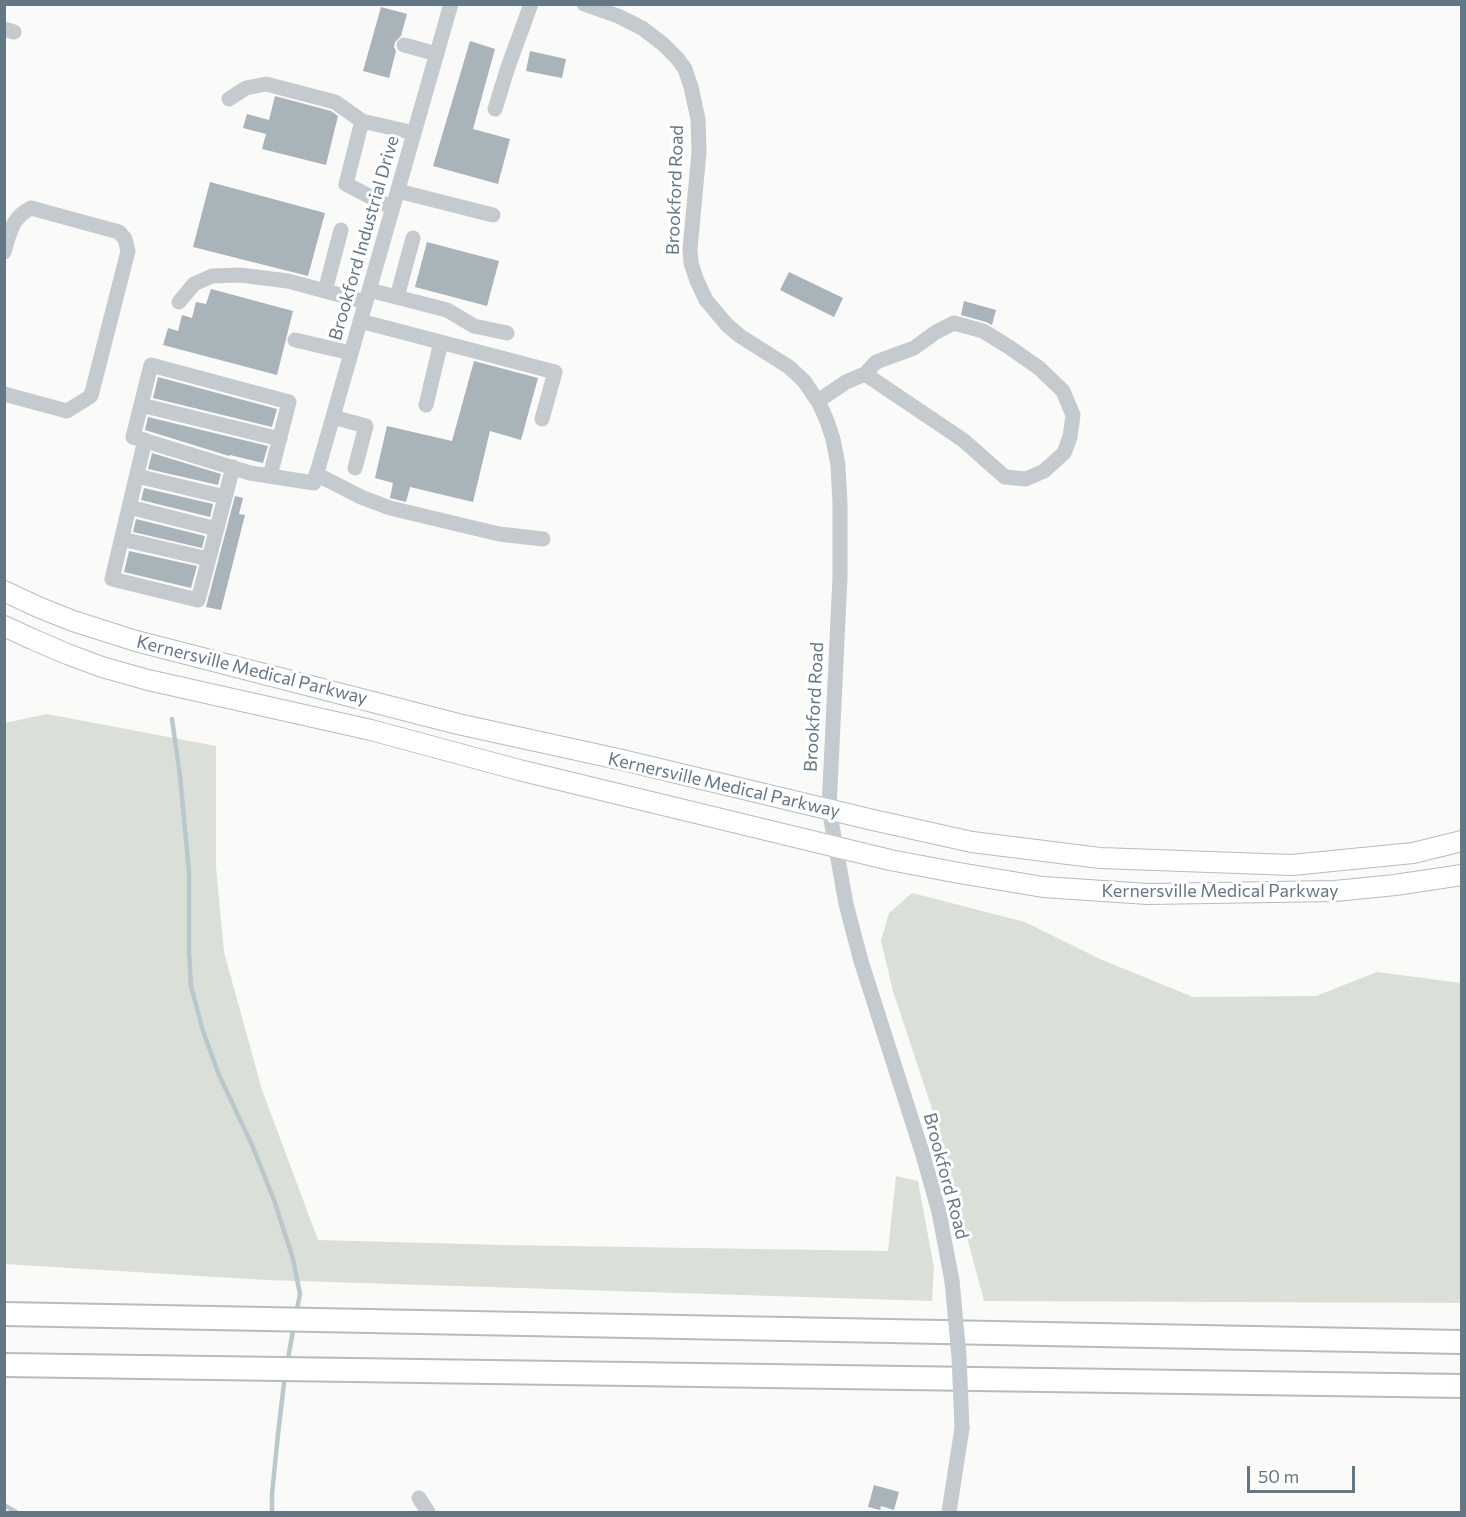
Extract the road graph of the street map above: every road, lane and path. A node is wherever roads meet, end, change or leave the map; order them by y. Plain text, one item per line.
1 (451, 4) edge
2 (531, 4) edge
3 (584, 4) edge
4 (404, 45) dead end
5 (437, 54) junction
6 (230, 99) dead end
7 (495, 109) dead end
8 (362, 121) junction
9 (414, 133) junction
10 (395, 198) junction
11 (493, 215) dead end
12 (341, 230) dead end
13 (412, 238) dead end
14 (4, 252) edge
15 (325, 291) junction
16 (367, 296) junction
17 (397, 297) junction
18 (179, 302) dead end
19 (360, 321) junction
20 (507, 333) dead end
21 (295, 340) dead end
22 (441, 342) junction
23 (351, 353) junction
24 (865, 374) junction
25 (4, 394) edge
26 (818, 401) junction
27 (141, 405) junction
28 (426, 405) dead end
29 (333, 417) junction
30 (542, 419) dead end
31 (280, 439) junction
32 (145, 440) junction
33 (233, 467) junction
34 (354, 468) dead end
35 (137, 476) junction
36 (270, 476) junction
37 (315, 478) junction
38 (225, 497) junction
39 (129, 507) junction
40 (217, 529) junction
41 (122, 538) junction
42 (543, 539) dead end
43 (208, 559) junction
44 (4, 591) edge
45 (4, 626) edge
46 (418, 713) junction
47 (412, 741) junction
48 (829, 809) junction
49 (1461, 841) edge
50 (836, 847) junction
51 (1292, 865) junction
52 (1461, 875) edge
53 (1294, 892) junction
54 (4, 1313) edge
55 (1461, 1342) edge
56 (4, 1365) edge
57 (1461, 1386) edge
58 (419, 1498) dead end
59 (428, 1512) edge
60 (950, 1512) edge

1 - 5 street, Brookford Industrial Drive
2 - 7 street
3 - 26 street, Brookford Road
4 - 5 street
5 - 9 street, Brookford Industrial Drive
6 - 8 street
8 - 9 street
8 - 10 street
9 - 10 street, Brookford Industrial Drive
10 - 11 street
10 - 16 street, Brookford Industrial Drive
12 - 15 street
13 - 17 street
14 - 25 street
15 - 16 street
15 - 18 street
16 - 17 street
16 - 19 street, Brookford Industrial Drive
17 - 20 street
19 - 22 street
19 - 23 street, Brookford Industrial Drive
21 - 23 street
22 - 28 street
22 - 30 street
23 - 29 street, Brookford Industrial Drive
24 - 24 street
24 - 26 street
26 - 48 street, Brookford Road
27 - 31 street
27 - 31 street
27 - 32 street
29 - 34 street
29 - 37 street, Brookford Industrial Drive
31 - 36 street
32 - 33 street
32 - 35 street
33 - 36 street
33 - 38 street
35 - 38 street
35 - 39 street
36 - 37 street
37 - 42 street
38 - 40 street
39 - 40 street
39 - 41 street
40 - 43 street
41 - 43 street
41 - 43 street
44 - 46 main road, Kernersville Medical Parkway
45 - 47 main road, Kernersville Medical Parkway
46 - 47 main road
46 - 48 main road, Kernersville Medical Parkway
47 - 50 main road, Kernersville Medical Parkway
48 - 50 street, Brookford Road
48 - 51 main road, Kernersville Medical Parkway
49 - 51 main road, Kernersville Medical Parkway
50 - 53 main road, Kernersville Medical Parkway
50 - 60 street, Brookford Road, bridge
51 - 53 main road
52 - 53 main road, Kernersville Medical Parkway
54 - 55 highway
56 - 57 highway
58 - 59 street

